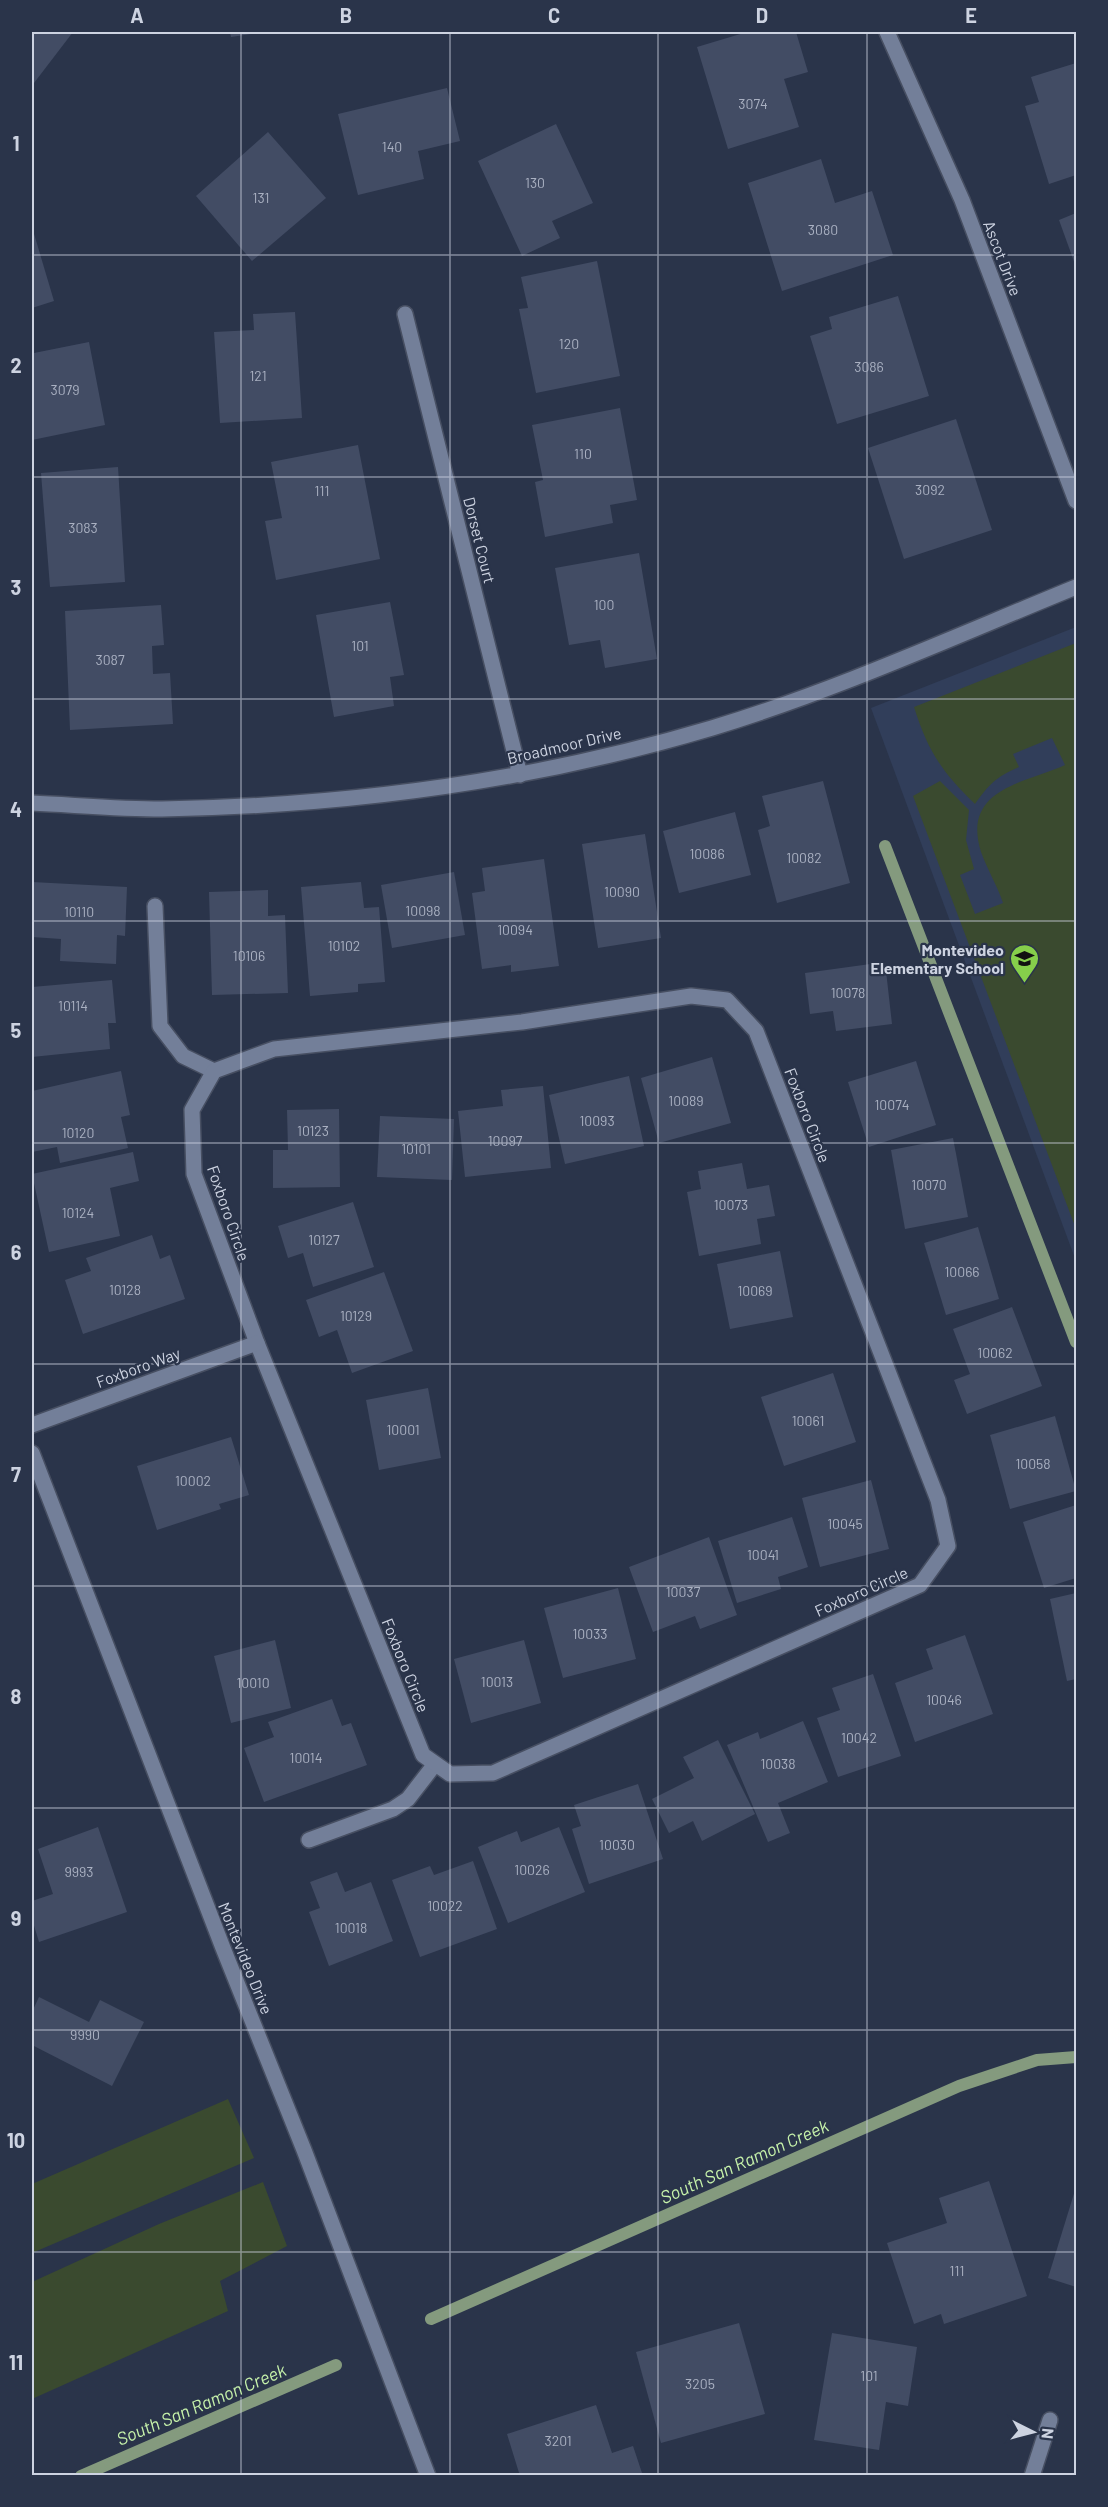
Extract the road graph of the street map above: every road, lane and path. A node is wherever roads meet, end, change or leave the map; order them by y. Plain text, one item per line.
1 (887, 32) edge
2 (405, 314) dead end
3 (1077, 501) edge
4 (1077, 587) edge
5 (520, 775) junction
6 (32, 803) edge
7 (155, 906) dead end
8 (214, 1071) junction
9 (258, 1343) junction
10 (32, 1425) edge
11 (32, 1453) edge
12 (435, 1764) junction
13 (309, 1840) dead end
14 (1050, 2420) dead end
15 (428, 2475) edge
16 (1032, 2475) edge

1 - 3 street, Ascot Drive
2 - 5 street, Dorset Court
4 - 5 street, Broadmoor Drive
5 - 6 street, Broadmoor Drive
7 - 8 street
8 - 9 street, Foxboro Circle
8 - 12 street, Foxboro Circle
9 - 10 street, Foxboro Way
9 - 12 street, Foxboro Circle
11 - 15 street, Montevideo Drive
12 - 13 street
14 - 16 street

